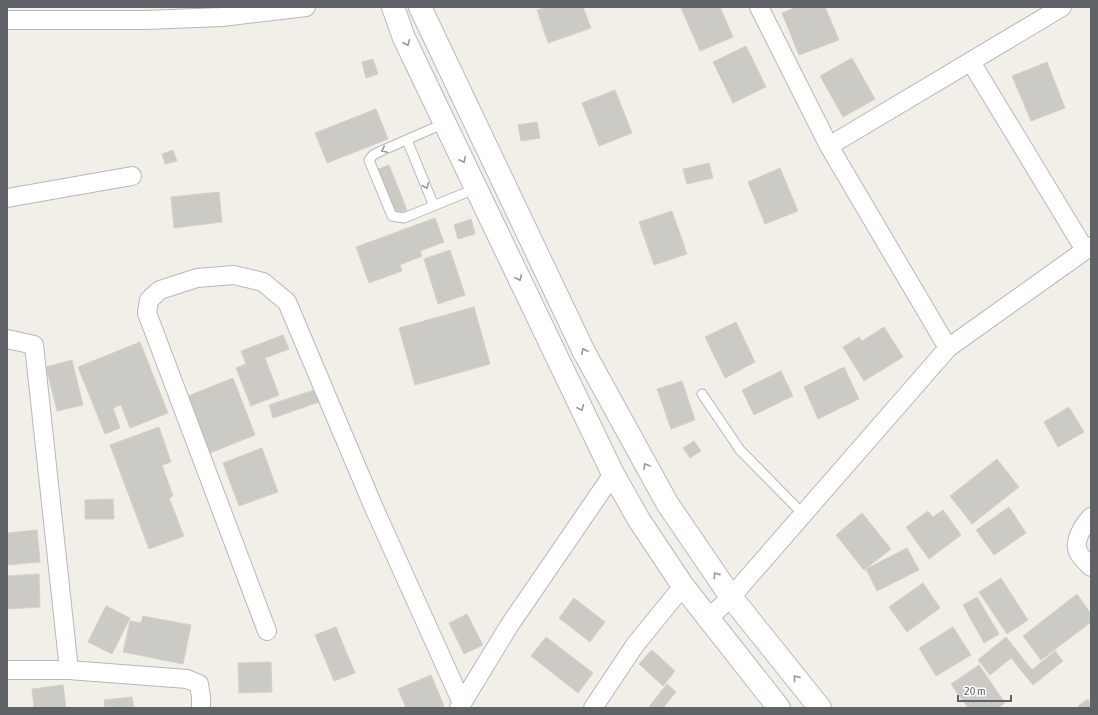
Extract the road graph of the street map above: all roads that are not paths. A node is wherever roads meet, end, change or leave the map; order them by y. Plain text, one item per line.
1 (306, 7) edge
2 (393, 7) edge
3 (420, 7) edge
4 (759, 7) edge
5 (1062, 7) edge
6 (229, 11) edge
7 (83, 13) edge
8 (7, 20) edge
9 (971, 62) junction
10 (445, 123) junction
11 (407, 140) junction
12 (829, 146) junction
13 (132, 176) dead end
14 (477, 188) junction
15 (7, 198) edge
16 (434, 206) junction
17 (1088, 248) edge
18 (7, 339) edge
19 (948, 348) junction
20 (702, 394) dead end
21 (613, 474) junction
22 (803, 514) junction
23 (1091, 517) edge
24 (1091, 567) edge
25 (683, 586) junction
26 (731, 597) junction
27 (708, 619) junction
28 (267, 631) dead end
29 (7, 670) edge
30 (69, 670) junction
31 (460, 706) edge
32 (201, 708) edge
33 (593, 708) edge
34 (779, 708) edge
35 (820, 708) edge

1 - 6 street
2 -> 10 main road
26 -> 3 main road
4 - 12 street
5 - 9 street
6 - 7 street
7 - 8 street
9 - 12 street
9 - 17 street
10 - 11 lane
10 -> 14 main road
11 -> 16 lane
11 -> 16 lane
12 - 19 street
13 - 15 street
14 - 16 lane
14 -> 21 main road
17 - 19 street
18 - 30 street
19 - 22 street
20 - 22 lane
21 - 25 main road
21 - 31 street
22 - 26 street
23 - 24 street
25 - 27 main road
25 - 33 street
26 - 27 street
35 -> 26 main road
27 - 34 main road
28 - 31 street
29 - 30 street
30 - 32 street

